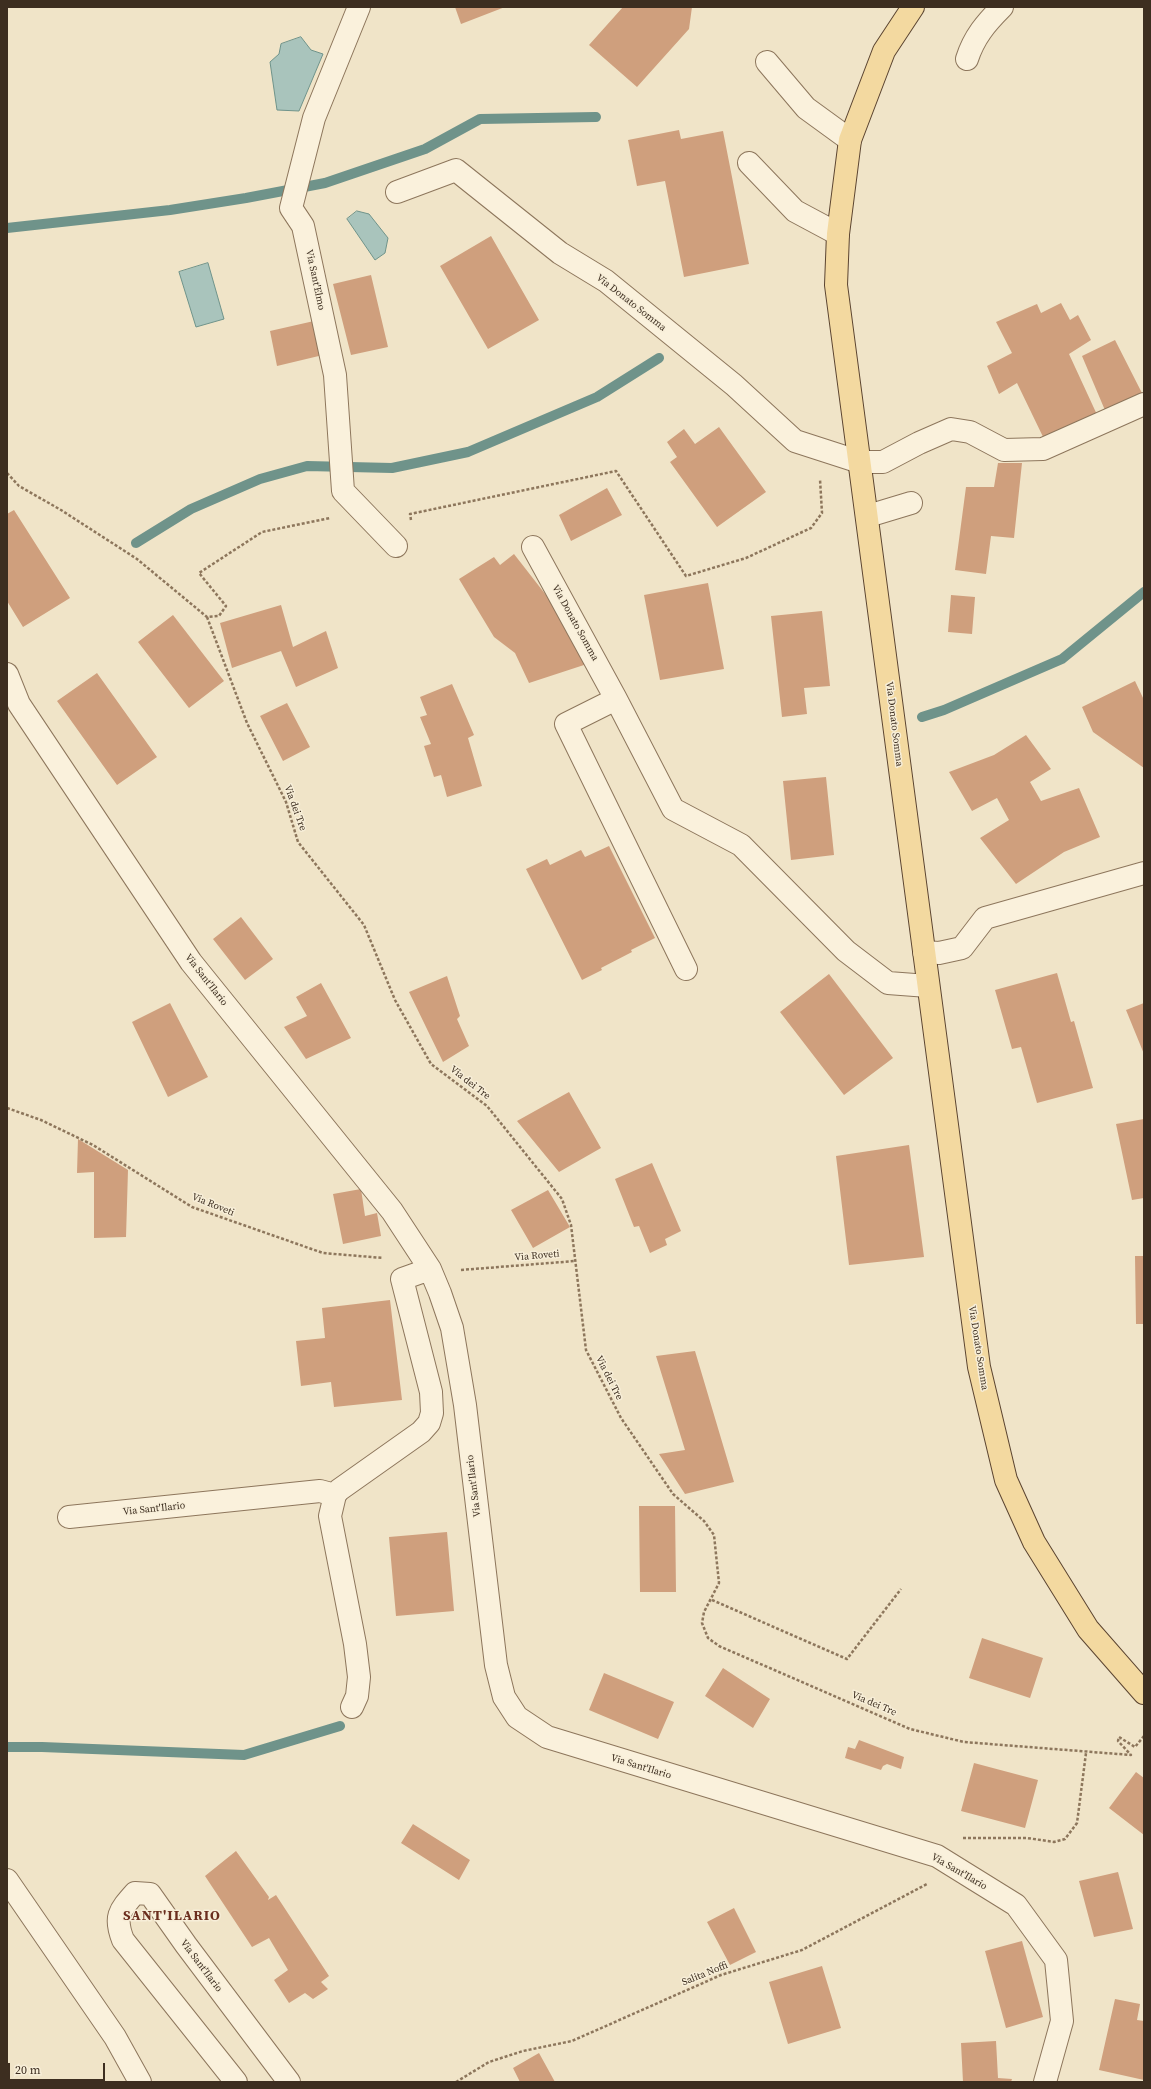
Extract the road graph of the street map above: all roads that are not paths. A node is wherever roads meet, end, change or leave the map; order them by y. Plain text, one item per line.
1 (359, 7) edge
2 (913, 7) edge
3 (1002, 7) edge
4 (967, 59) dead end
5 (767, 62) dead end
6 (850, 140) junction
7 (749, 163) dead end
8 (397, 192) dead end
9 (838, 234) junction
10 (1144, 404) edge
11 (860, 462) junction
12 (911, 503) dead end
13 (868, 516) junction
14 (396, 546) dead end
15 (533, 548) dead end
16 (7, 674) edge
17 (616, 699) junction
18 (1144, 873) edge
19 (924, 952) junction
20 (686, 969) dead end
21 (928, 986) junction
22 (430, 1270) junction
23 (335, 1495) junction
24 (69, 1517) dead end
25 (1144, 1693) edge
26 (352, 1707) dead end
27 (7, 1880) edge
28 (140, 2082) edge
29 (236, 2082) edge
30 (289, 2082) edge
31 (1045, 2082) edge

1 - 14 street, Via Sant'Elmo
2 - 6 main road, Via Donato Somma
3 - 4 street
5 - 6 street
6 - 9 main road, Via Donato Somma
7 - 9 street
8 - 11 street, Via Donato Somma
9 - 11 main road, Via Donato Somma
10 - 11 street
11 - 13 main road, Via Donato Somma
12 - 13 street
13 - 19 main road, Via Donato Somma
15 - 17 street, Via Donato Somma
16 - 22 street, Via Sant'Ilario
17 - 20 street
17 - 21 street, Via Donato Somma
18 - 19 street
19 - 21 main road, Via Donato Somma
21 - 25 main road, Via Donato Somma
22 - 23 street
22 - 31 street, Via Sant'Ilario
23 - 24 street, Via Sant'Ilario
23 - 26 street
27 - 28 street
29 - 30 street, Via Sant'Ilario

